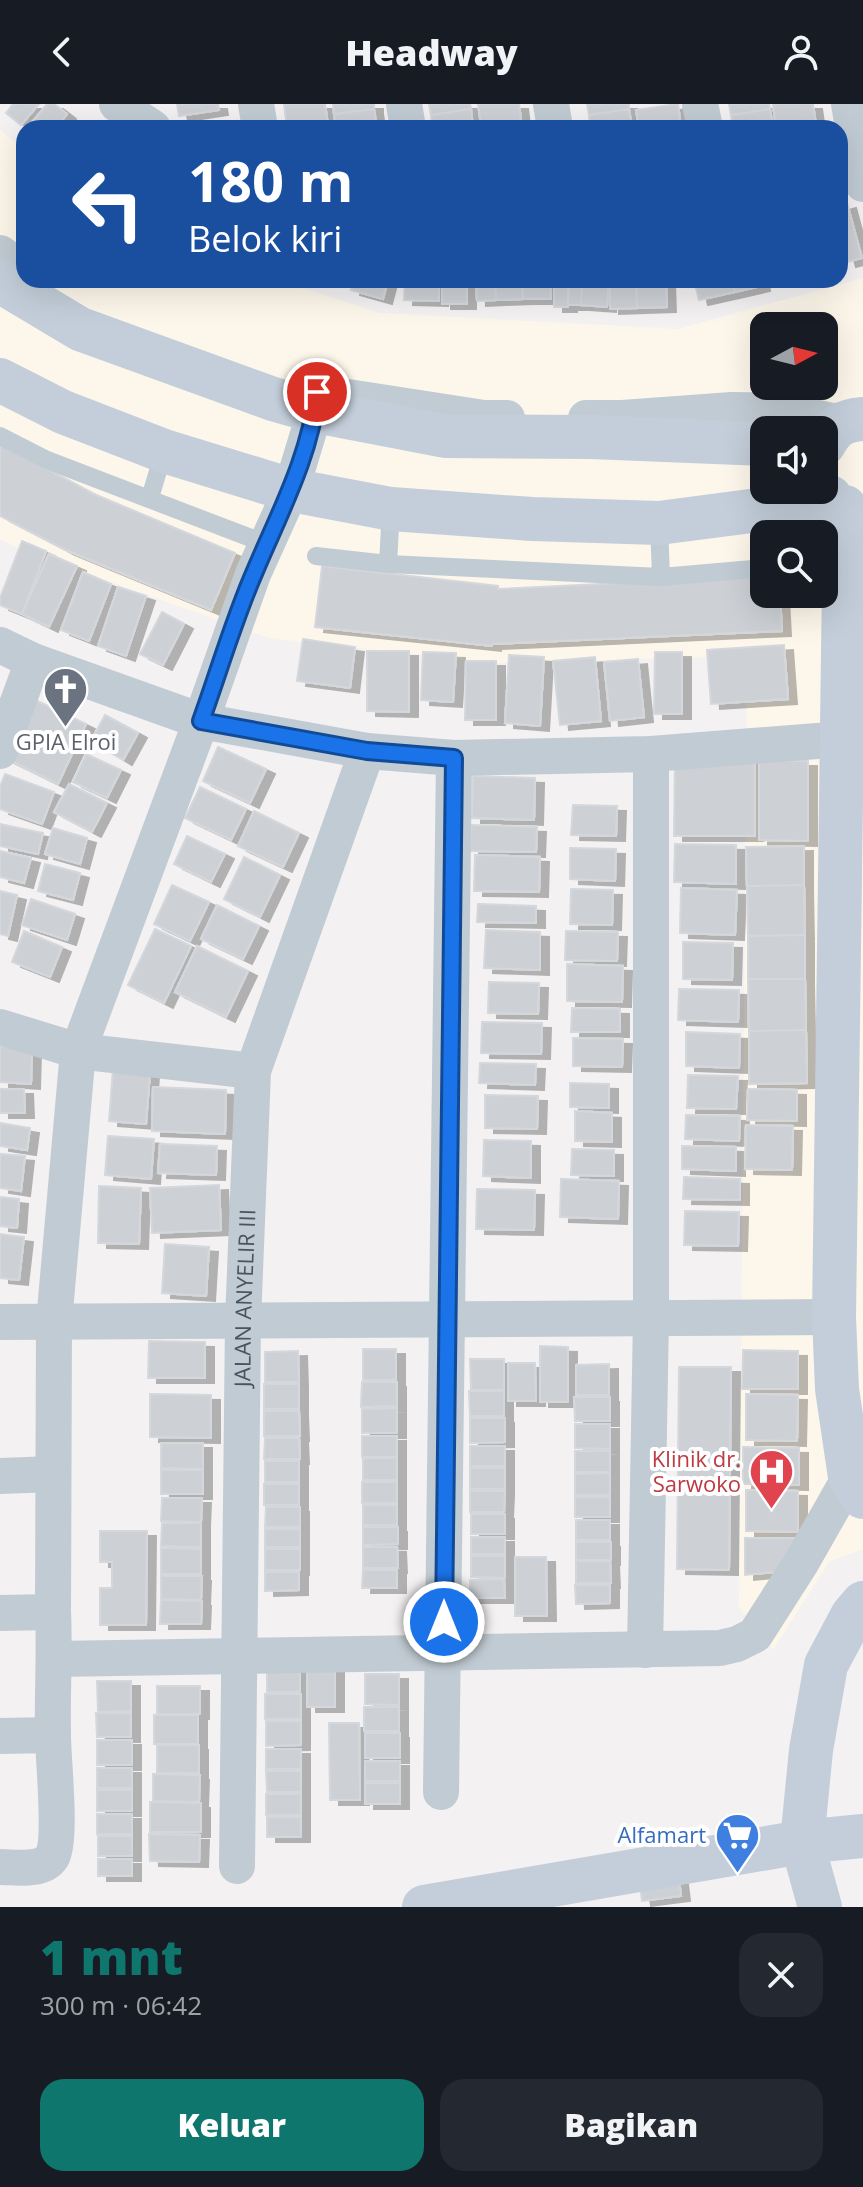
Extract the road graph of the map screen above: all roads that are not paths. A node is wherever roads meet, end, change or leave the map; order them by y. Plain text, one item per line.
1 (117, 104) edge
2 (849, 104) edge
3 (141, 120) edge
4 (863, 182) edge
5 (0, 281) edge
6 (47, 288) edge
7 (83, 321) junction
8 (0, 380) edge
9 (316, 402) junction
10 (586, 427) junction
11 (843, 429) edge
12 (0, 436) edge
13 (750, 443) edge
14 (164, 451) junction
15 (291, 490) junction
16 (150, 498) junction
17 (820, 504) edge
18 (828, 504) edge
19 (391, 509) junction
20 (659, 523) junction
21 (251, 538) dead end
22 (316, 556) dead end
23 (388, 564) junction
24 (750, 569) edge
25 (661, 577) junction
26 (0, 645) edge
27 (33, 661) junction
28 (201, 721) junction
29 (843, 739) junction
30 (0, 751) edge
31 (367, 751) junction
32 (651, 754) junction
33 (454, 758) junction
34 (0, 1027) edge
35 (78, 1051) junction
36 (253, 1071) junction
37 (850, 1080) edge
38 (834, 1317) junction
39 (651, 1318) junction
40 (447, 1319) junction
41 (243, 1321) junction
42 (0, 1322) edge
43 (54, 1322) junction
44 (850, 1390) edge
45 (53, 1474) junction
46 (0, 1476) edge
47 (859, 1481) edge
48 (863, 1603) edge
49 (53, 1612) junction
50 (0, 1613) edge
51 (645, 1650) junction
52 (444, 1653) junction
53 (240, 1656) junction
54 (55, 1659) junction
55 (53, 1735) junction
56 (0, 1736) edge
57 (441, 1792) dead end
58 (836, 1832) edge
59 (237, 1866) dead end
60 (0, 1867) edge
61 (424, 1907) edge
62 (820, 1907) edge
63 (846, 1907) edge

1 - 3 street
2 - 4 street
5 - 7 street
6 - 7 street
7 - 9 street
8 - 14 street
9 - 10 street
9 - 15 street
10 - 11 street
10 - 13 street
12 - 16 lane
14 - 15 street
14 - 16 lane
15 - 19 street
15 - 28 street
16 - 21 lane
17 - 20 street
18 - 29 street
19 - 20 street
19 - 23 lane
20 - 25 lane
22 - 23 lane
23 - 25 lane
24 - 25 lane
26 - 27 street
27 - 28 street
27 - 30 street
28 - 31 street
28 - 35 street
29 - 32 street
29 - 37 street
31 - 33 street
31 - 36 street, JALAN ANYELIR III
32 - 33 street
32 - 39 street
33 - 40 street
34 - 35 street
35 - 36 street
35 - 43 street
36 - 41 street, JALAN ANYELIR III
37 - 38 street
38 - 39 street
38 - 44 street
39 - 40 street
39 - 51 street
40 - 41 street
40 - 52 street
41 - 43 street
41 - 53 street, JALAN ANYELIR III
42 - 43 street
43 - 45 street
44 - 47 street
45 - 46 street
45 - 49 street
47 - 51 street
48 - 58 street
49 - 50 street
49 - 54 street
51 - 52 street
52 - 53 street
52 - 57 street
53 - 54 street
53 - 59 street, JALAN ANYELIR III
54 - 55 street
55 - 56 street
55 - 60 street
58 - 61 street
58 - 62 street
58 - 63 street

